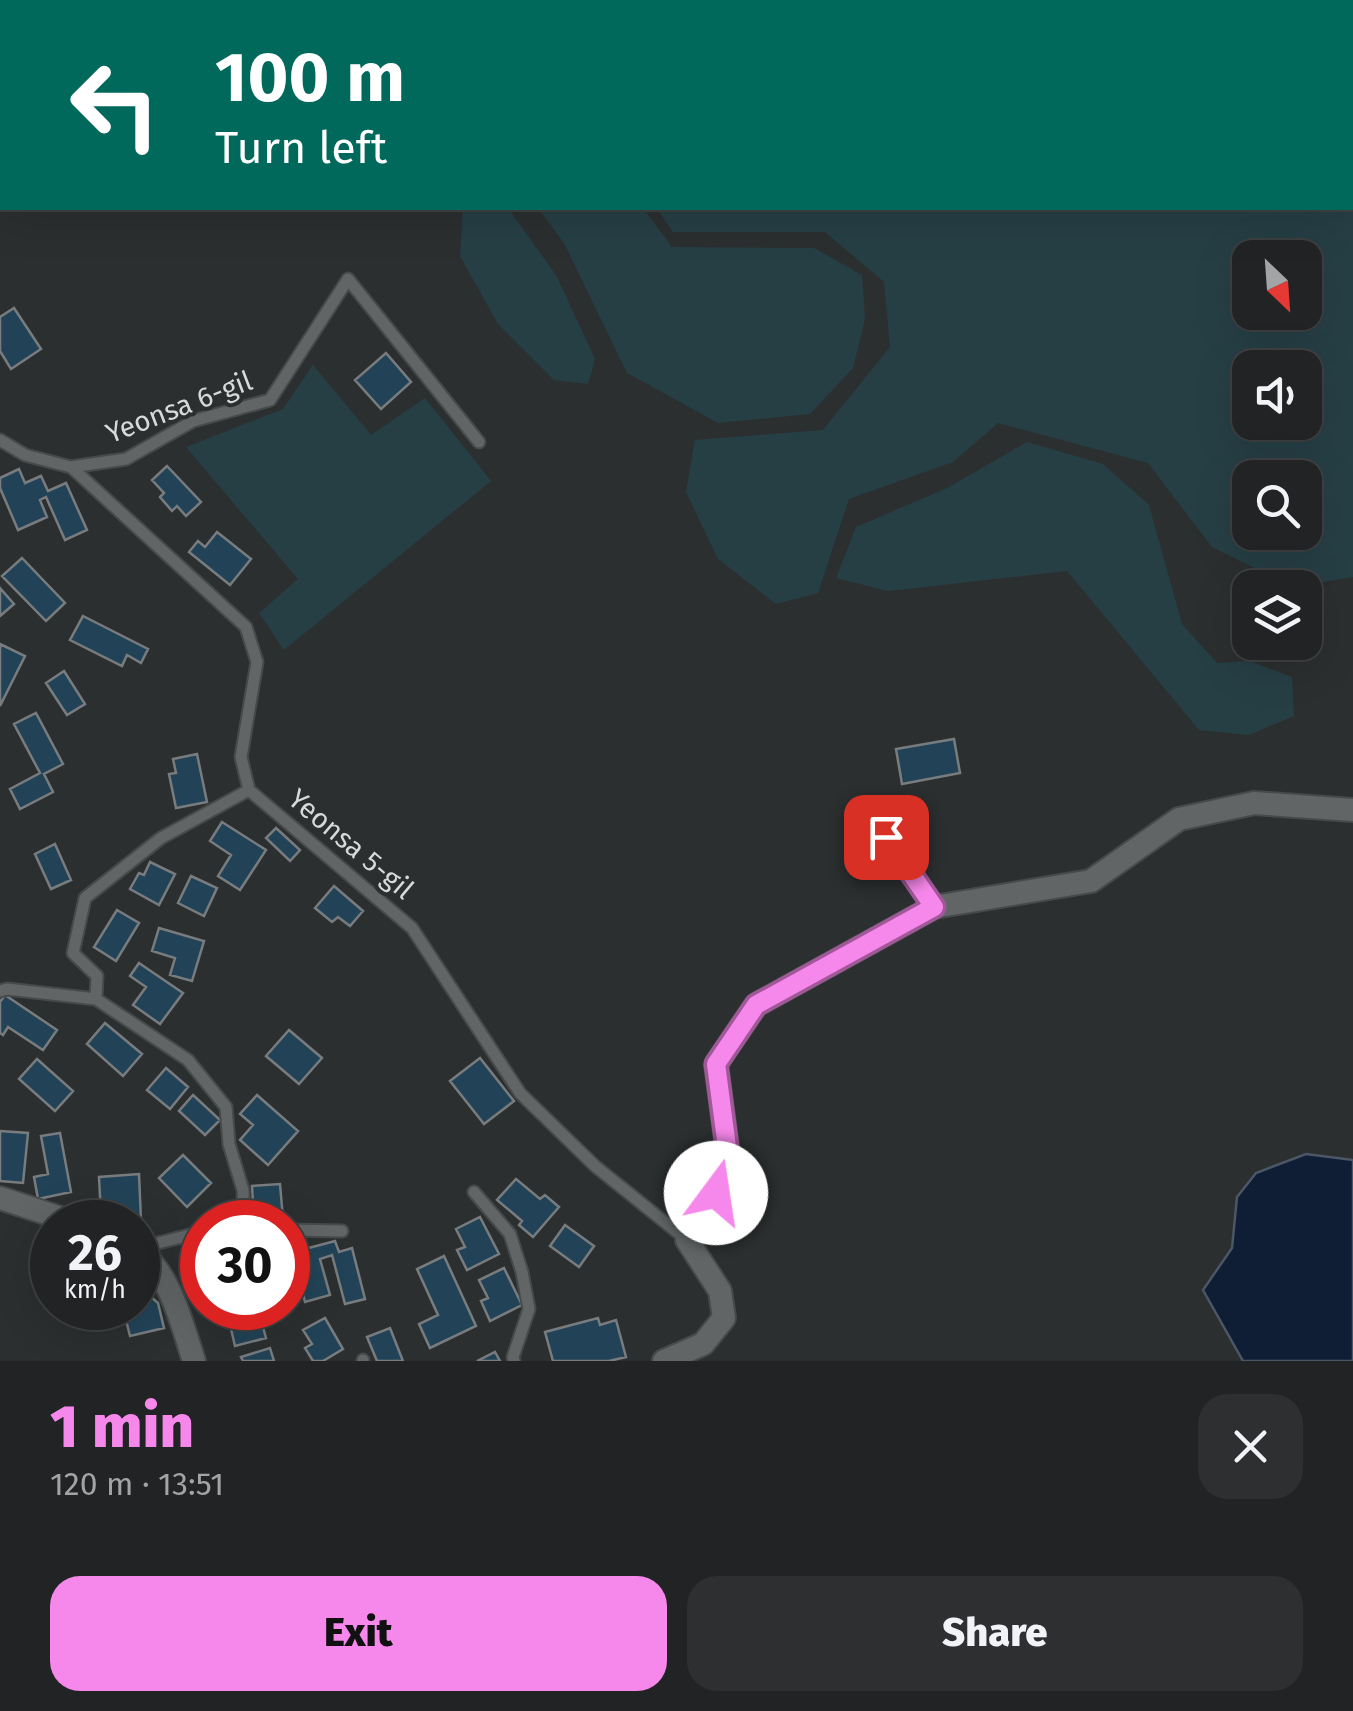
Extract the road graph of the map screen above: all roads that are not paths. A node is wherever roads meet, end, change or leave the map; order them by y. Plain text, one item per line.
1 (0, 440) edge
2 (479, 442) dead end
3 (71, 467) junction
4 (249, 790) junction
5 (1353, 810) edge
6 (886, 837) dead end
7 (934, 907) junction
8 (0, 991) edge
9 (96, 998) junction
10 (474, 1192) dead end
11 (0, 1198) edge
12 (243, 1200) edge
13 (30, 1208) edge
14 (310, 1231) edge
15 (342, 1232) dead end
16 (687, 1240) junction
17 (160, 1277) edge
18 (194, 1361) edge
19 (514, 1361) edge
20 (664, 1361) edge

1 - 3 lane, Yeonsa 6-gil
2 - 3 lane, Yeonsa 6-gil
3 - 4 lane
4 - 9 lane, Yeonsa 5-gil
4 - 16 lane, Yeonsa 5-gil
5 - 7 street
6 - 7 lane
7 - 16 street
8 - 9 lane
9 - 12 lane
10 - 19 lane
11 - 13 street
14 - 15 lane
16 - 20 street
17 - 18 street

